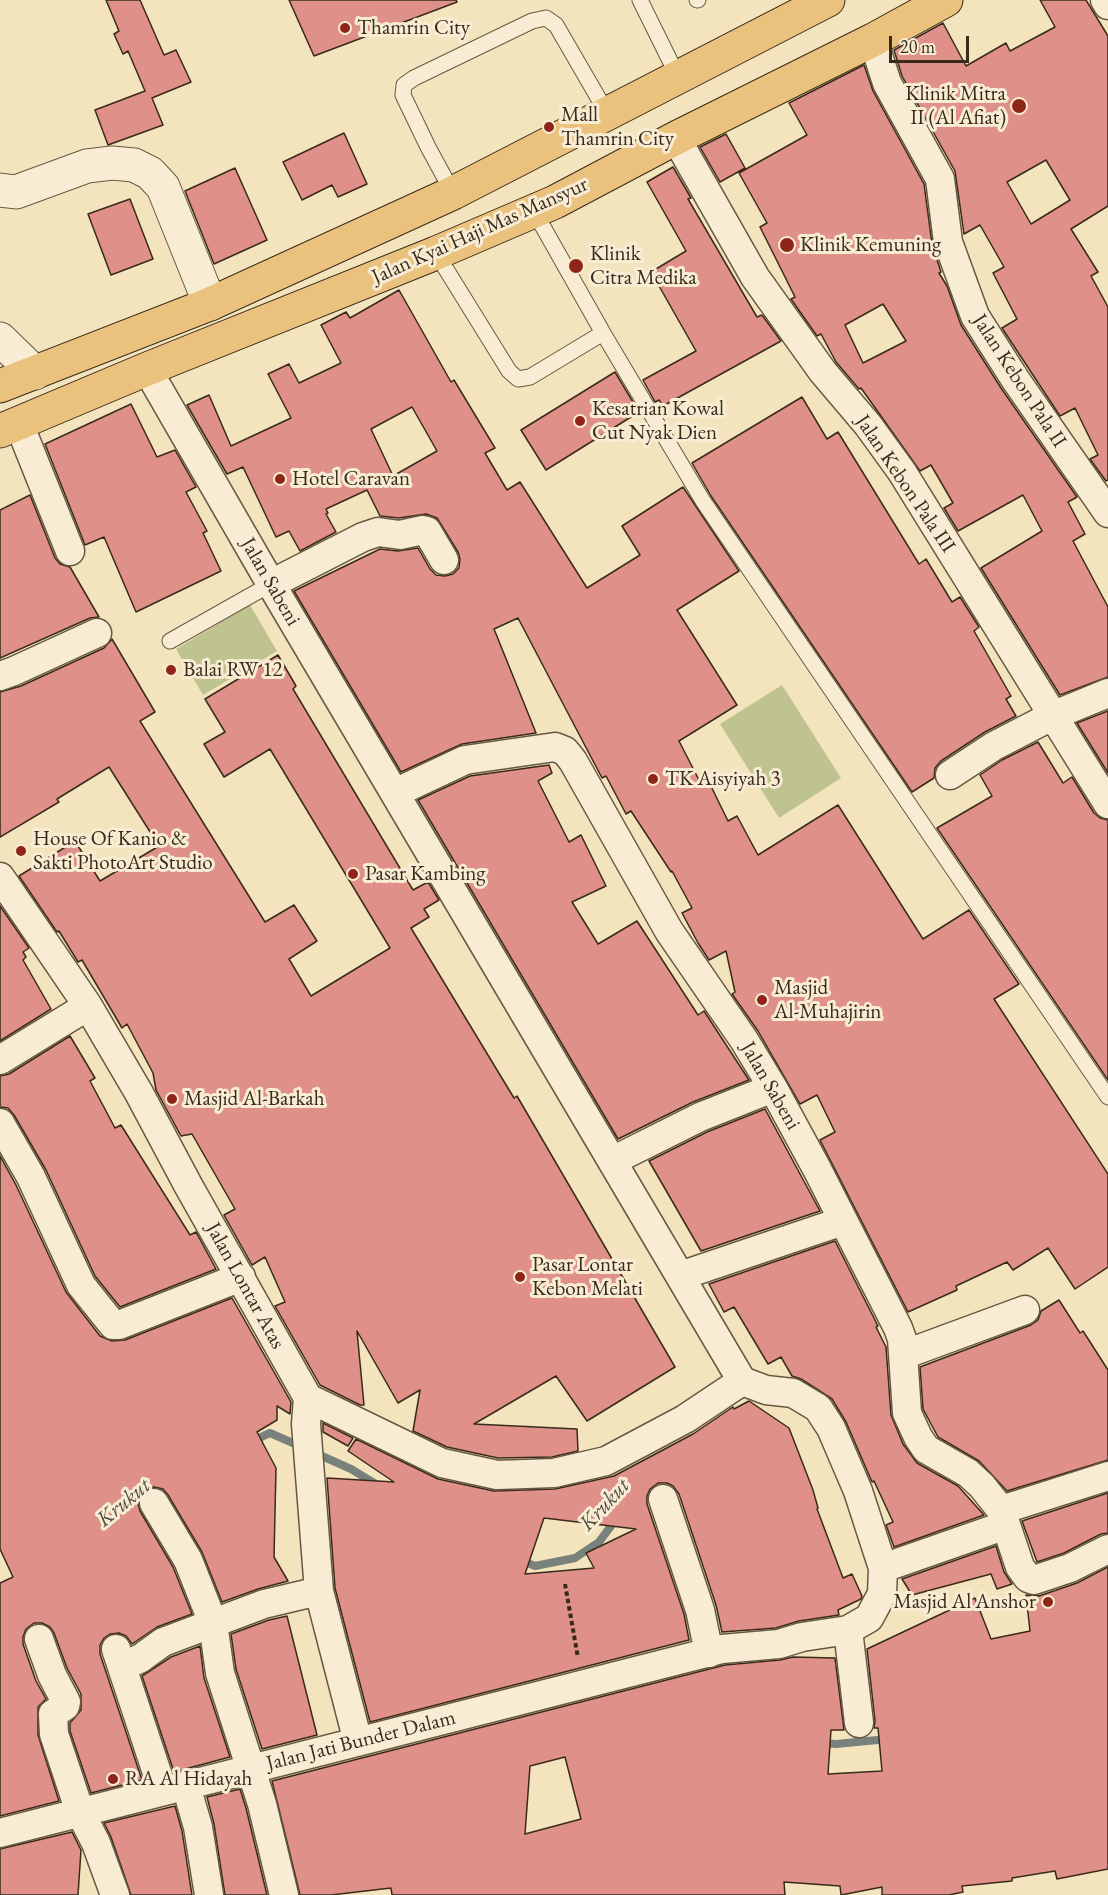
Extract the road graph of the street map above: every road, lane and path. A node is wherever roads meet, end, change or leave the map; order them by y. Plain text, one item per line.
1 (640, 0) edge
2 (828, 0) edge
3 (946, 0) edge
4 (1105, 0) edge
5 (1108, 5) edge
6 (873, 40) junction
7 (678, 77) junction
8 (607, 113) junction
9 (676, 138) junction
10 (445, 179) junction
11 (0, 190) edge
12 (534, 211) junction
13 (436, 253) junction
14 (210, 304) junction
15 (603, 333) junction
16 (0, 339) edge
17 (147, 369) junction
18 (35, 373) junction
19 (0, 386) edge
20 (9, 428) edge
21 (1108, 513) edge
22 (70, 551) dead end
23 (444, 560) dead end
24 (271, 584) junction
25 (97, 633) dead end
26 (170, 640) dead end
27 (0, 676) edge
28 (1108, 693) edge
29 (1052, 716) junction
30 (950, 775) dead end
31 (396, 793) junction
32 (1108, 804) edge
33 (0, 877) edge
34 (87, 1006) junction
35 (0, 1060) edge
36 (773, 1088) junction
37 (1108, 1097) edge
38 (0, 1123) edge
39 (612, 1161) junction
40 (843, 1221) junction
41 (680, 1275) junction
42 (241, 1277) junction
43 (1025, 1310) dead end
44 (903, 1355) junction
45 (742, 1381) junction
46 (307, 1411) junction
47 (1108, 1476) edge
48 (663, 1499) dead end
49 (154, 1503) dead end
50 (1003, 1517) junction
51 (1108, 1549) edge
52 (883, 1568) junction
53 (565, 1584) dead end
54 (319, 1592) junction
55 (213, 1623) junction
56 (848, 1630) junction
57 (39, 1639) dead end
58 (716, 1651) junction
59 (583, 1685) junction
60 (859, 1723) dead end
61 (358, 1742) junction
62 (250, 1770) junction
63 (174, 1789) junction
64 (80, 1812) junction
65 (0, 1833) edge
66 (115, 1895) edge
67 (209, 1895) edge
68 (284, 1895) edge

1 - 7 lane
2 - 7 main road
3 - 6 main road, Jalan Kyai Haji Mas Mansyur
4 - 5 street
6 - 9 main road, Jalan Kyai Haji Mas Mansyur
6 - 21 street, Jalan Kebon Pala II
7 - 8 main road
8 - 10 main road
8 - 10 lane
9 - 12 main road, Jalan Kyai Haji Mas Mansyur
9 - 29 street, Jalan Kebon Pala III
10 - 14 main road
11 - 14 street
12 - 13 main road, Jalan Kyai Haji Mas Mansyur
12 - 15 lane
13 - 15 lane
13 - 17 main road, Jalan Kyai Haji Mas Mansyur
14 - 18 main road
15 - 37 lane
16 - 18 street
17 - 20 main road, Jalan Kyai Haji Mas Mansyur
17 - 24 street, Jalan Sabeni
18 - 19 main road
20 - 22 street
23 - 24 street
24 - 26 lane
24 - 31 street, Jalan Sabeni
25 - 27 street
28 - 29 street
29 - 30 street
29 - 32 street, Jalan Kebon Pala III
31 - 36 street, Jalan Sabeni
31 - 39 street, Jalan Sabeni
33 - 34 street, Jalan Lontar Atas
34 - 35 street
34 - 42 street, Jalan Lontar Atas
36 - 39 street
36 - 40 street, Jalan Sabeni
38 - 42 street
39 - 41 street, Jalan Sabeni
40 - 41 street
40 - 44 street, Jalan Sabeni
41 - 45 street, Jalan Sabeni
42 - 46 street, Jalan Lontar Atas
43 - 44 street
44 - 50 street, Jalan Sabeni
45 - 46 street
45 - 52 street
46 - 54 street, Jalan Lontar Atas
47 - 50 street
48 - 58 street
49 - 55 street
50 - 51 street, Jalan Sabeni
50 - 52 street
52 - 56 street
53 - 59 path
54 - 55 street
54 - 61 street, Jalan Lontar Atas
55 - 62 street
55 - 63 street
56 - 58 street, Jalan Jati Bunder Dalam
56 - 60 street
57 - 64 street
58 - 59 street, Jalan Jati Bunder Dalam
59 - 61 street, Jalan Jati Bunder Dalam
61 - 62 street, Jalan Jati Bunder Dalam
62 - 63 street, Jalan Jati Bunder Dalam
62 - 68 street
63 - 64 street, Jalan Jati Bunder Dalam
63 - 67 street
64 - 65 street, Jalan Jati Bunder Dalam
64 - 66 street

